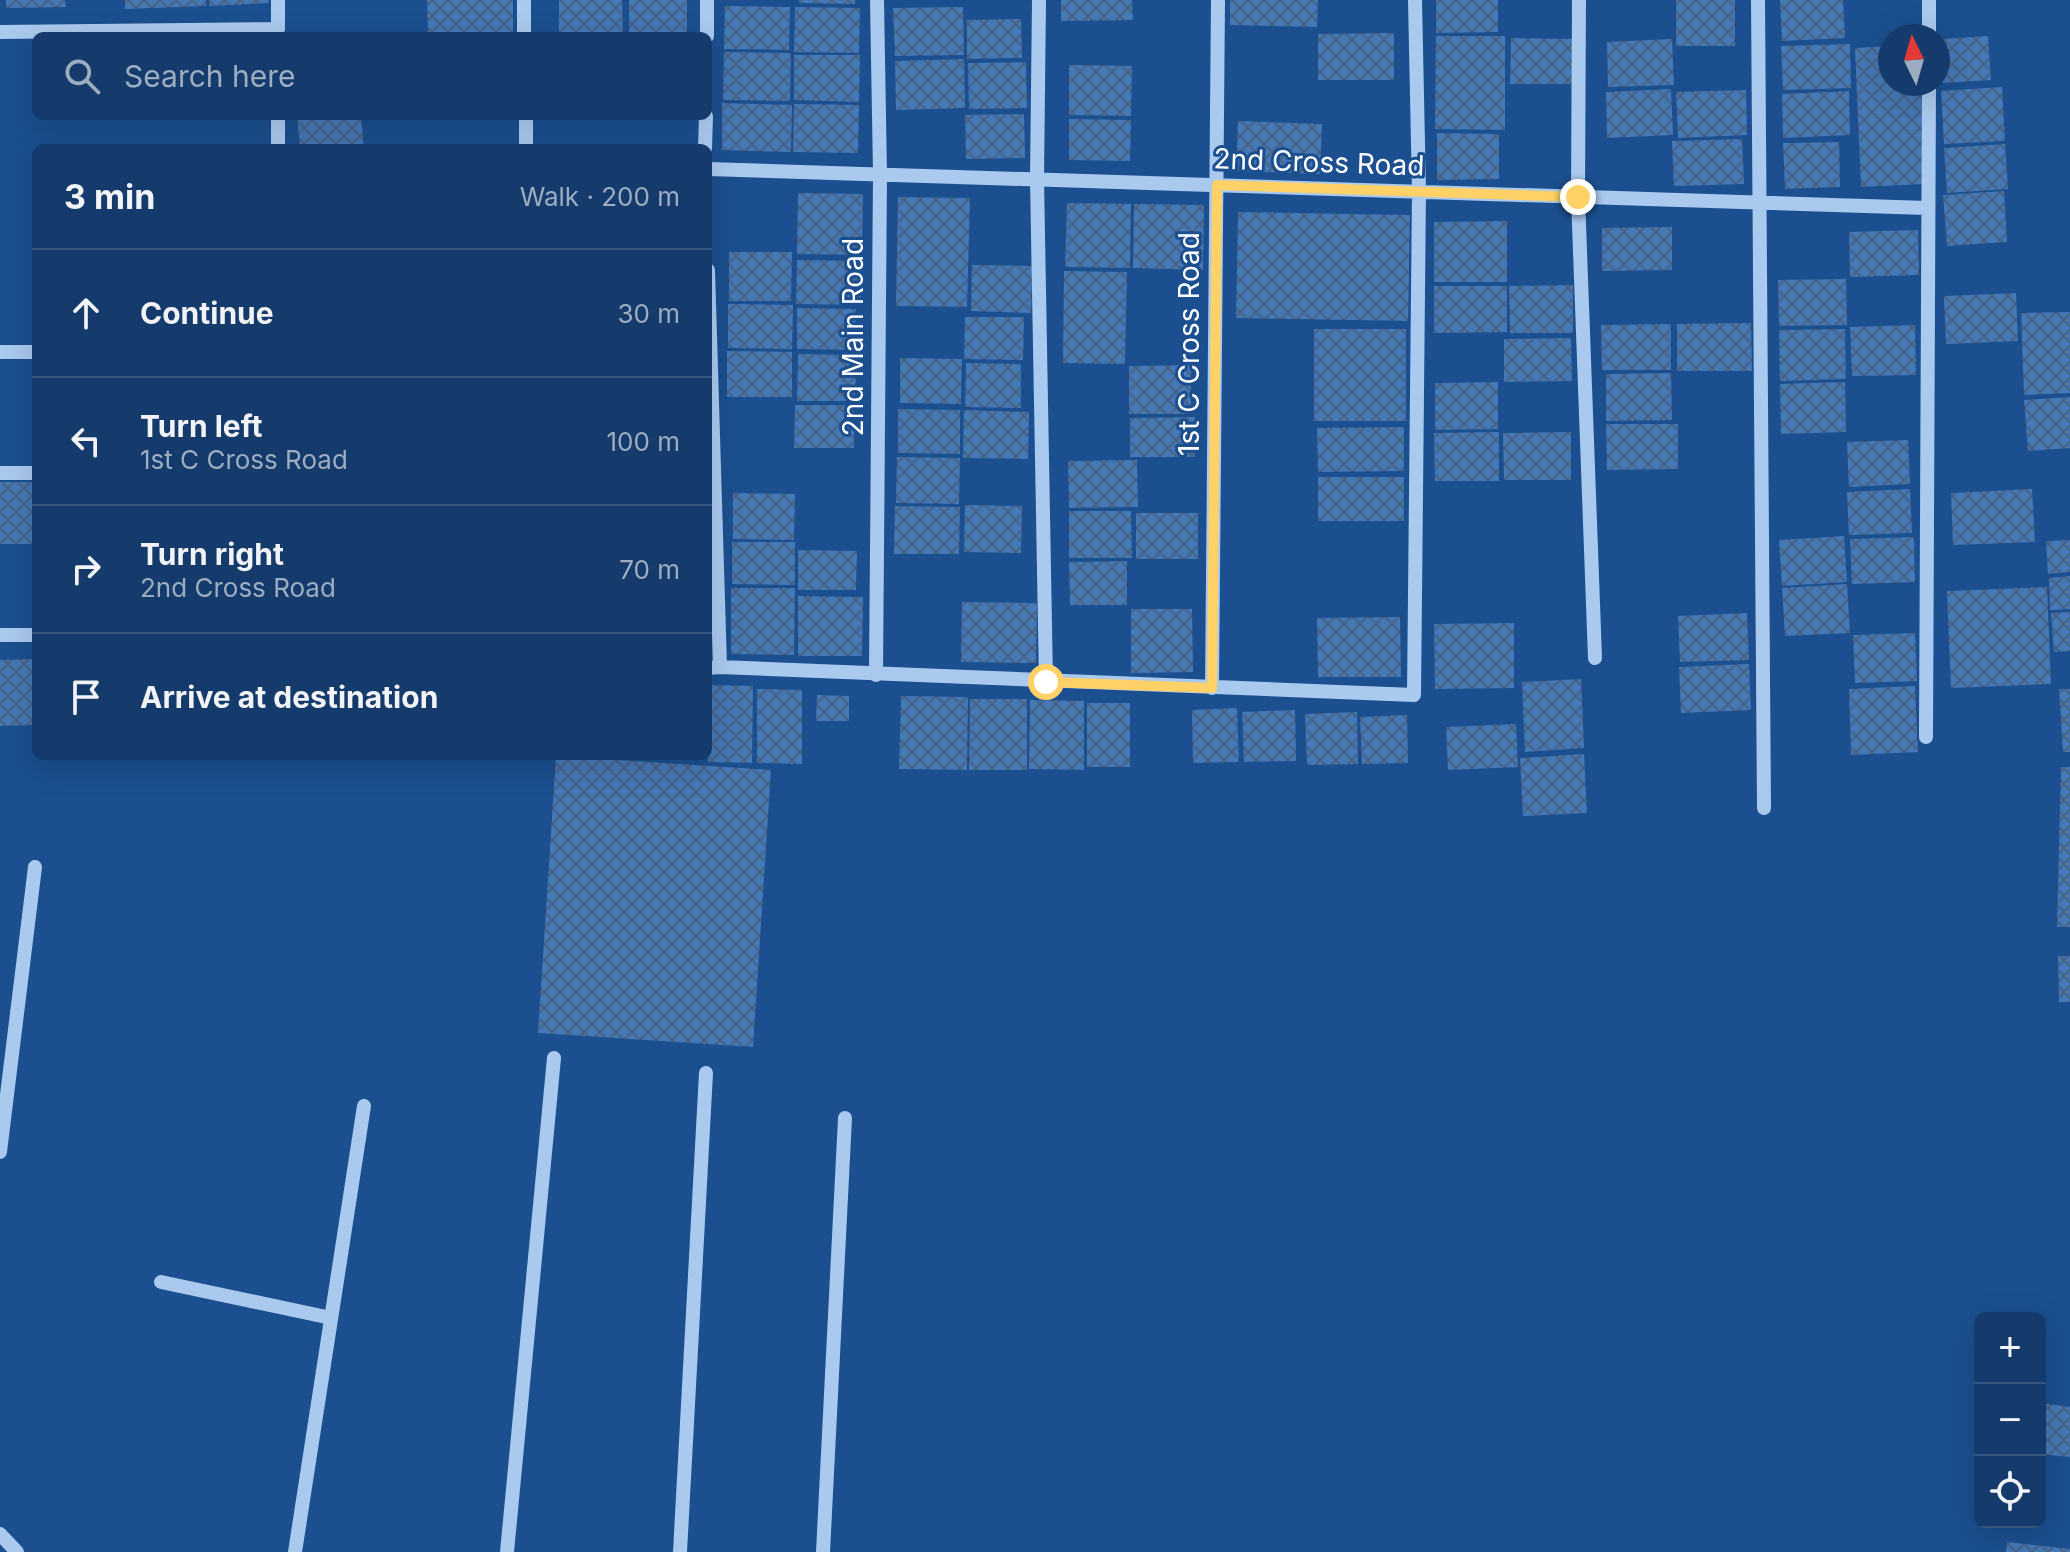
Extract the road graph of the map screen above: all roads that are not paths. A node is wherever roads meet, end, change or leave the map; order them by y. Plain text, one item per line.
1 (278, 0) edge
2 (524, 0) edge
3 (707, 0) edge
4 (877, 0) edge
5 (1039, 0) edge
6 (1218, 0) edge
7 (1415, 0) edge
8 (1579, 0) edge
9 (1758, 0) edge
10 (1929, 0) edge
11 (1929, 24) edge
12 (0, 32) edge
13 (278, 32) edge
14 (524, 32) edge
15 (707, 32) edge
16 (1929, 96) edge
17 (278, 120) edge
18 (526, 120) edge
19 (706, 120) edge
20 (278, 144) edge
21 (526, 144) edge
22 (705, 144) edge
23 (712, 169) edge
24 (880, 174) junction
25 (1037, 179) junction
26 (1217, 185) junction
27 (1419, 191) junction
28 (1578, 197) junction
29 (1759, 202) junction
30 (1928, 208) junction
31 (0, 352) edge
32 (32, 352) edge
33 (0, 473) edge
34 (32, 473) edge
35 (712, 535) edge
36 (0, 635) edge
37 (32, 635) edge
38 (1595, 658) dead end
39 (714, 668) edge
40 (876, 675) junction
41 (1046, 682) junction
42 (1212, 688) junction
43 (1926, 737) dead end
44 (1764, 808) dead end
45 (35, 867) dead end
46 (554, 1058) dead end
47 (706, 1073) dead end
48 (364, 1106) dead end
49 (845, 1118) dead end
50 (0, 1152) edge
51 (161, 1282) dead end
52 (331, 1318) junction
53 (0, 1534) edge
54 (17, 1552) edge
55 (295, 1552) edge
56 (507, 1552) edge
57 (680, 1552) edge
58 (823, 1552) edge

1 - 13 street
2 - 14 street
3 - 15 street
4 - 24 street, 2nd Main Road
5 - 25 street
6 - 26 street, 1st C Cross Road
7 - 27 street
8 - 28 street
9 - 29 street
10 - 11 street
12 - 13 street
16 - 30 street
17 - 20 street
18 - 21 street
19 - 22 street
23 - 24 street, 2nd Cross Road
24 - 25 street, 2nd Cross Road
24 - 40 street, 2nd Main Road
25 - 26 street, 2nd Cross Road
25 - 41 street
26 - 27 street, 2nd Cross Road
26 - 42 street, 1st C Cross Road
27 - 28 street, 2nd Cross Road
27 - 42 street
28 - 29 street, 2nd Cross Road
28 - 38 street
29 - 30 street, 2nd Cross Road
29 - 44 street
30 - 43 street
31 - 32 street
33 - 34 street
35 - 39 street
36 - 37 street
39 - 40 street
40 - 41 street
41 - 42 street
45 - 50 street
46 - 56 street
47 - 57 street
48 - 52 street
49 - 58 street
51 - 52 street
52 - 55 street
53 - 54 street

